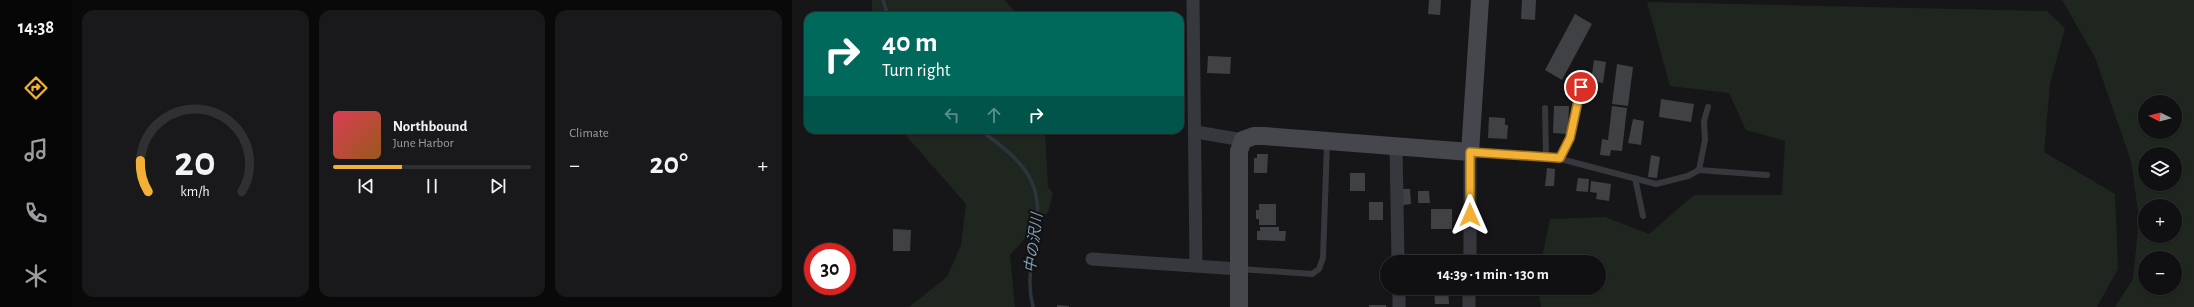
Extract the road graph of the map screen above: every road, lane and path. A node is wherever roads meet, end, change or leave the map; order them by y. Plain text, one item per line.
1 (1193, 0) edge
2 (1480, 0) edge
3 (1581, 87) dead end
4 (1708, 107) dead end
5 (1545, 108) dead end
6 (1196, 132) junction
7 (1243, 140) junction
8 (1327, 140) junction
9 (1396, 145) junction
10 (1470, 152) junction
11 (1546, 156) junction
12 (1560, 158) junction
13 (1699, 170) junction
14 (1767, 175) dead end
15 (1635, 178) junction
16 (1643, 216) dead end
17 (1398, 255) edge
18 (1470, 255) edge
19 (1092, 259) dead end
20 (1196, 266) junction
21 (1239, 269) junction
22 (1398, 295) edge
23 (1469, 295) edge
24 (1239, 307) edge
25 (1399, 307) edge
26 (1469, 307) edge

1 - 6 street
2 - 10 street
3 - 12 lane
4 - 13 lane
5 - 11 lane
6 - 7 street
6 - 20 street
7 - 8 street
7 - 21 street
8 - 9 street
8 - 21 lane
9 - 10 street
9 - 17 street
10 - 11 lane
10 - 18 street
11 - 12 lane
12 - 15 lane
13 - 14 lane
13 - 15 lane
15 - 16 lane
19 - 20 street
20 - 21 street
21 - 24 street
22 - 25 street
23 - 26 street

